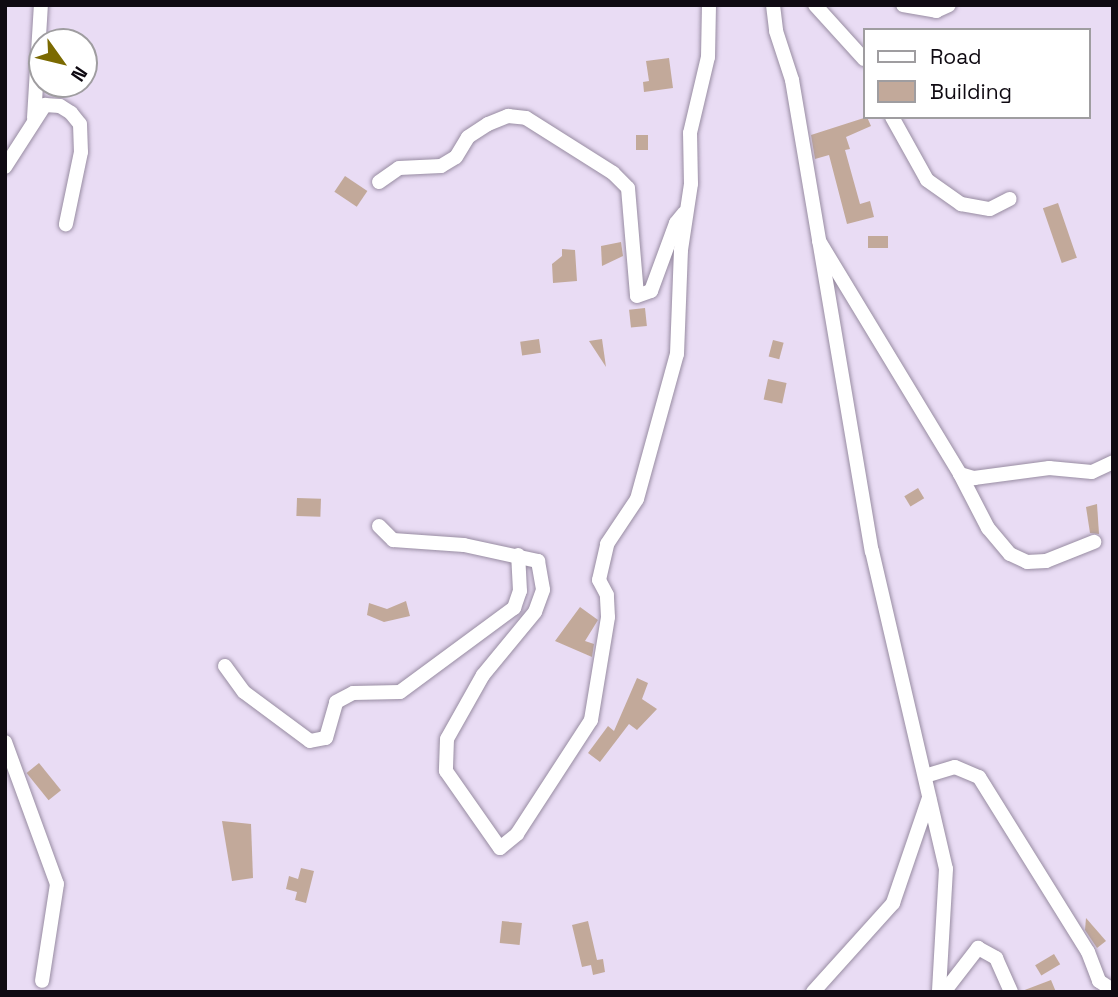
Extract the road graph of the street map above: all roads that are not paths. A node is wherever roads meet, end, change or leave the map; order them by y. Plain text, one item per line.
1 (41, 5) edge
2 (709, 5) edge
3 (774, 5) edge
4 (815, 5) edge
5 (903, 5) edge
6 (949, 5) edge
7 (862, 56) edge
8 (34, 118) junction
9 (893, 119) edge
10 (5, 167) edge
11 (379, 182) dead end
12 (1010, 199) dead end
13 (687, 210) junction
14 (66, 224) dead end
15 (815, 234) junction
16 (1113, 462) edge
17 (960, 474) junction
18 (379, 526) dead end
19 (1094, 542) dead end
20 (518, 555) junction
21 (225, 666) dead end
22 (5, 742) edge
23 (925, 776) junction
24 (930, 797) junction
25 (42, 981) dead end
26 (824, 984) edge
27 (1113, 990) edge
28 (813, 992) edge
29 (942, 992) edge
30 (1011, 992) edge

1 - 8 street
2 - 13 street
3 - 15 street
4 - 7 street
5 - 6 street
8 - 10 street
8 - 14 street
9 - 12 street
11 - 13 street
13 - 20 street
15 - 17 street
15 - 23 street
16 - 17 street
17 - 19 street
18 - 20 street
20 - 21 street
22 - 25 street
23 - 24 street
23 - 27 street
24 - 26 street
24 - 29 street
26 - 28 street
29 - 30 street

